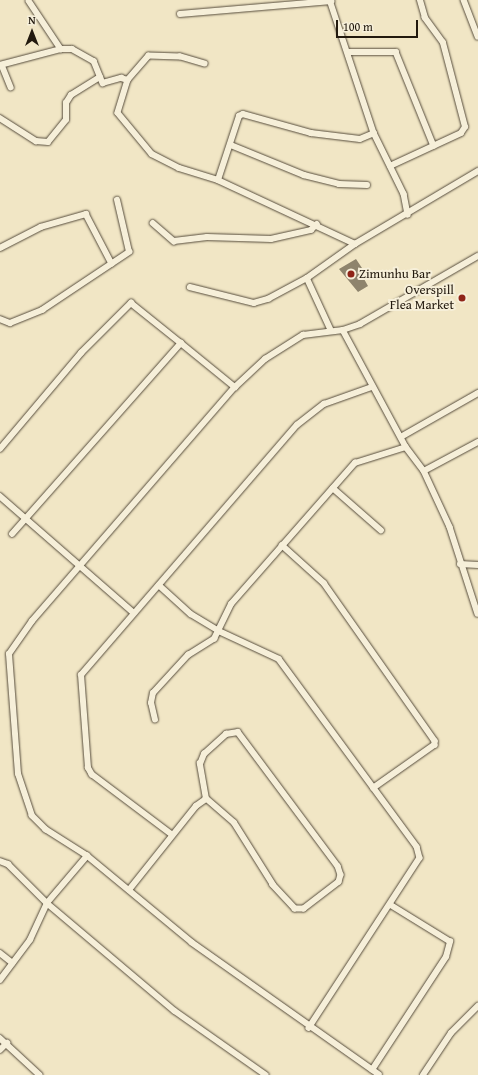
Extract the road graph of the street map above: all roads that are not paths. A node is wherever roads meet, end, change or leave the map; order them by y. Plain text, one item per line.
1 (420, 0) edge
2 (464, 0) edge
3 (29, 1) edge
4 (330, 1) edge
5 (180, 14) dead end
6 (478, 36) edge
7 (61, 49) junction
8 (349, 52) junction
9 (205, 64) dead end
10 (1, 65) edge
11 (100, 77) junction
12 (128, 80) junction
13 (11, 86) dead end
14 (0, 118) edge
15 (374, 133) junction
16 (231, 145) junction
17 (434, 146) junction
18 (390, 166) junction
19 (478, 171) edge
20 (218, 180) junction
21 (367, 185) dead end
22 (117, 200) dead end
23 (408, 214) junction
24 (153, 223) dead end
25 (317, 224) junction
26 (355, 244) junction
27 (0, 248) edge
28 (478, 256) edge
29 (112, 264) junction
30 (307, 278) junction
31 (190, 287) dead end
32 (0, 319) edge
33 (331, 330) junction
34 (343, 330) junction
35 (181, 343) junction
36 (235, 387) junction
37 (372, 387) junction
38 (478, 393) edge
39 (401, 437) junction
40 (478, 442) edge
41 (406, 447) junction
42 (0, 449) edge
43 (424, 471) junction
44 (333, 488) junction
45 (0, 496) edge
46 (26, 518) junction
47 (381, 530) dead end
48 (12, 534) dead end
49 (282, 545) junction
50 (460, 564) junction
51 (478, 565) edge
52 (79, 566) junction
53 (159, 585) junction
54 (133, 612) junction
55 (478, 614) edge
56 (219, 631) junction
57 (155, 720) dead end
58 (374, 788) junction
59 (206, 798) junction
60 (172, 835) junction
61 (87, 856) junction
62 (0, 861) edge
63 (129, 890) junction
64 (47, 903) junction
65 (390, 904) junction
66 (0, 953) edge
67 (13, 963) junction
68 (0, 980) edge
69 (478, 1006) edge
70 (309, 1028) junction
71 (0, 1038) edge
72 (7, 1043) junction
73 (0, 1050) edge
74 (372, 1070) junction
75 (40, 1075) edge
76 (266, 1075) edge
77 (379, 1075) edge
78 (423, 1075) edge

1 - 17 street
2 - 6 street
3 - 7 street
4 - 5 street
4 - 8 street
7 - 10 street
7 - 11 street
8 - 15 street
8 - 17 street
9 - 12 street
10 - 13 street
11 - 12 street
11 - 14 street
12 - 20 street
15 - 16 street
15 - 18 street
16 - 20 street
16 - 21 street
17 - 18 street
18 - 23 street
19 - 23 street
20 - 25 street
22 - 29 street
23 - 26 street
24 - 25 street
25 - 26 street
26 - 30 street
27 - 29 street
28 - 34 street
29 - 32 street
30 - 31 street
30 - 33 street
33 - 34 street
33 - 36 street
34 - 37 street
35 - 36 street
35 - 42 street
35 - 46 street
36 - 52 street
37 - 39 street
37 - 53 street
38 - 39 street
39 - 41 street
40 - 43 street
41 - 43 street
41 - 44 street
43 - 50 street
44 - 47 street
44 - 49 street
45 - 46 street
46 - 48 street
46 - 52 street
49 - 56 street
49 - 58 street
50 - 51 street
50 - 55 street
52 - 54 street
52 - 61 street
53 - 54 street
53 - 56 street
54 - 60 street
56 - 57 street
56 - 58 street
58 - 65 street
59 - 59 street
59 - 60 street
60 - 63 street
61 - 63 street
61 - 64 street
62 - 64 street
63 - 70 street
64 - 67 street
64 - 76 street
65 - 70 street
65 - 74 street
66 - 67 street
67 - 68 street
69 - 78 street
70 - 74 street
71 - 72 street
72 - 73 street
72 - 75 street
74 - 77 street

